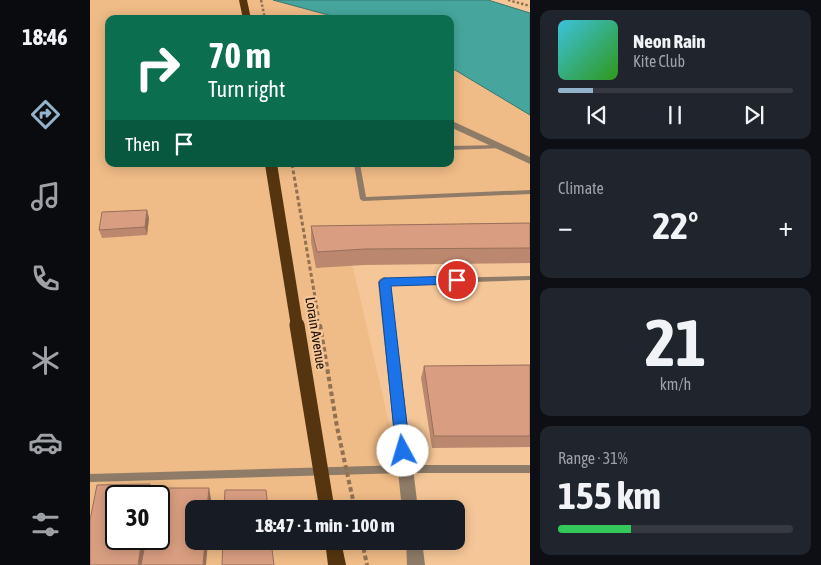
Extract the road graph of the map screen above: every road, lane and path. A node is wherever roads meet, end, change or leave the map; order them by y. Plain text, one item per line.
1 (243, 0) edge
2 (260, 0) edge
3 (508, 0) edge
4 (530, 6) edge
5 (246, 15) edge
6 (263, 15) edge
7 (454, 125) edge
8 (502, 147) junction
9 (454, 148) edge
10 (530, 162) edge
11 (271, 167) edge
12 (293, 167) edge
13 (358, 167) edge
14 (530, 192) edge
15 (530, 278) edge
16 (384, 282) joint
17 (405, 469) junction
18 (530, 469) edge
19 (90, 478) edge
20 (326, 500) edge
21 (353, 500) edge
22 (409, 500) edge
23 (334, 550) edge
24 (364, 550) edge
25 (415, 550) edge
26 (337, 565) edge
27 (367, 565) edge
28 (416, 565) edge

1 - 5 main road
2 - 6 path
3 - 4 path
7 - 8 street
8 - 9 lane
8 - 10 street
11 - 20 main road, Lorain Avenue, bridge
12 - 21 path, bridge
13 - 14 lane
15 - 16 lane
16 - 17 street
17 - 18 lane
17 - 19 lane
17 - 22 street
23 - 26 main road
24 - 27 path
25 - 28 street

